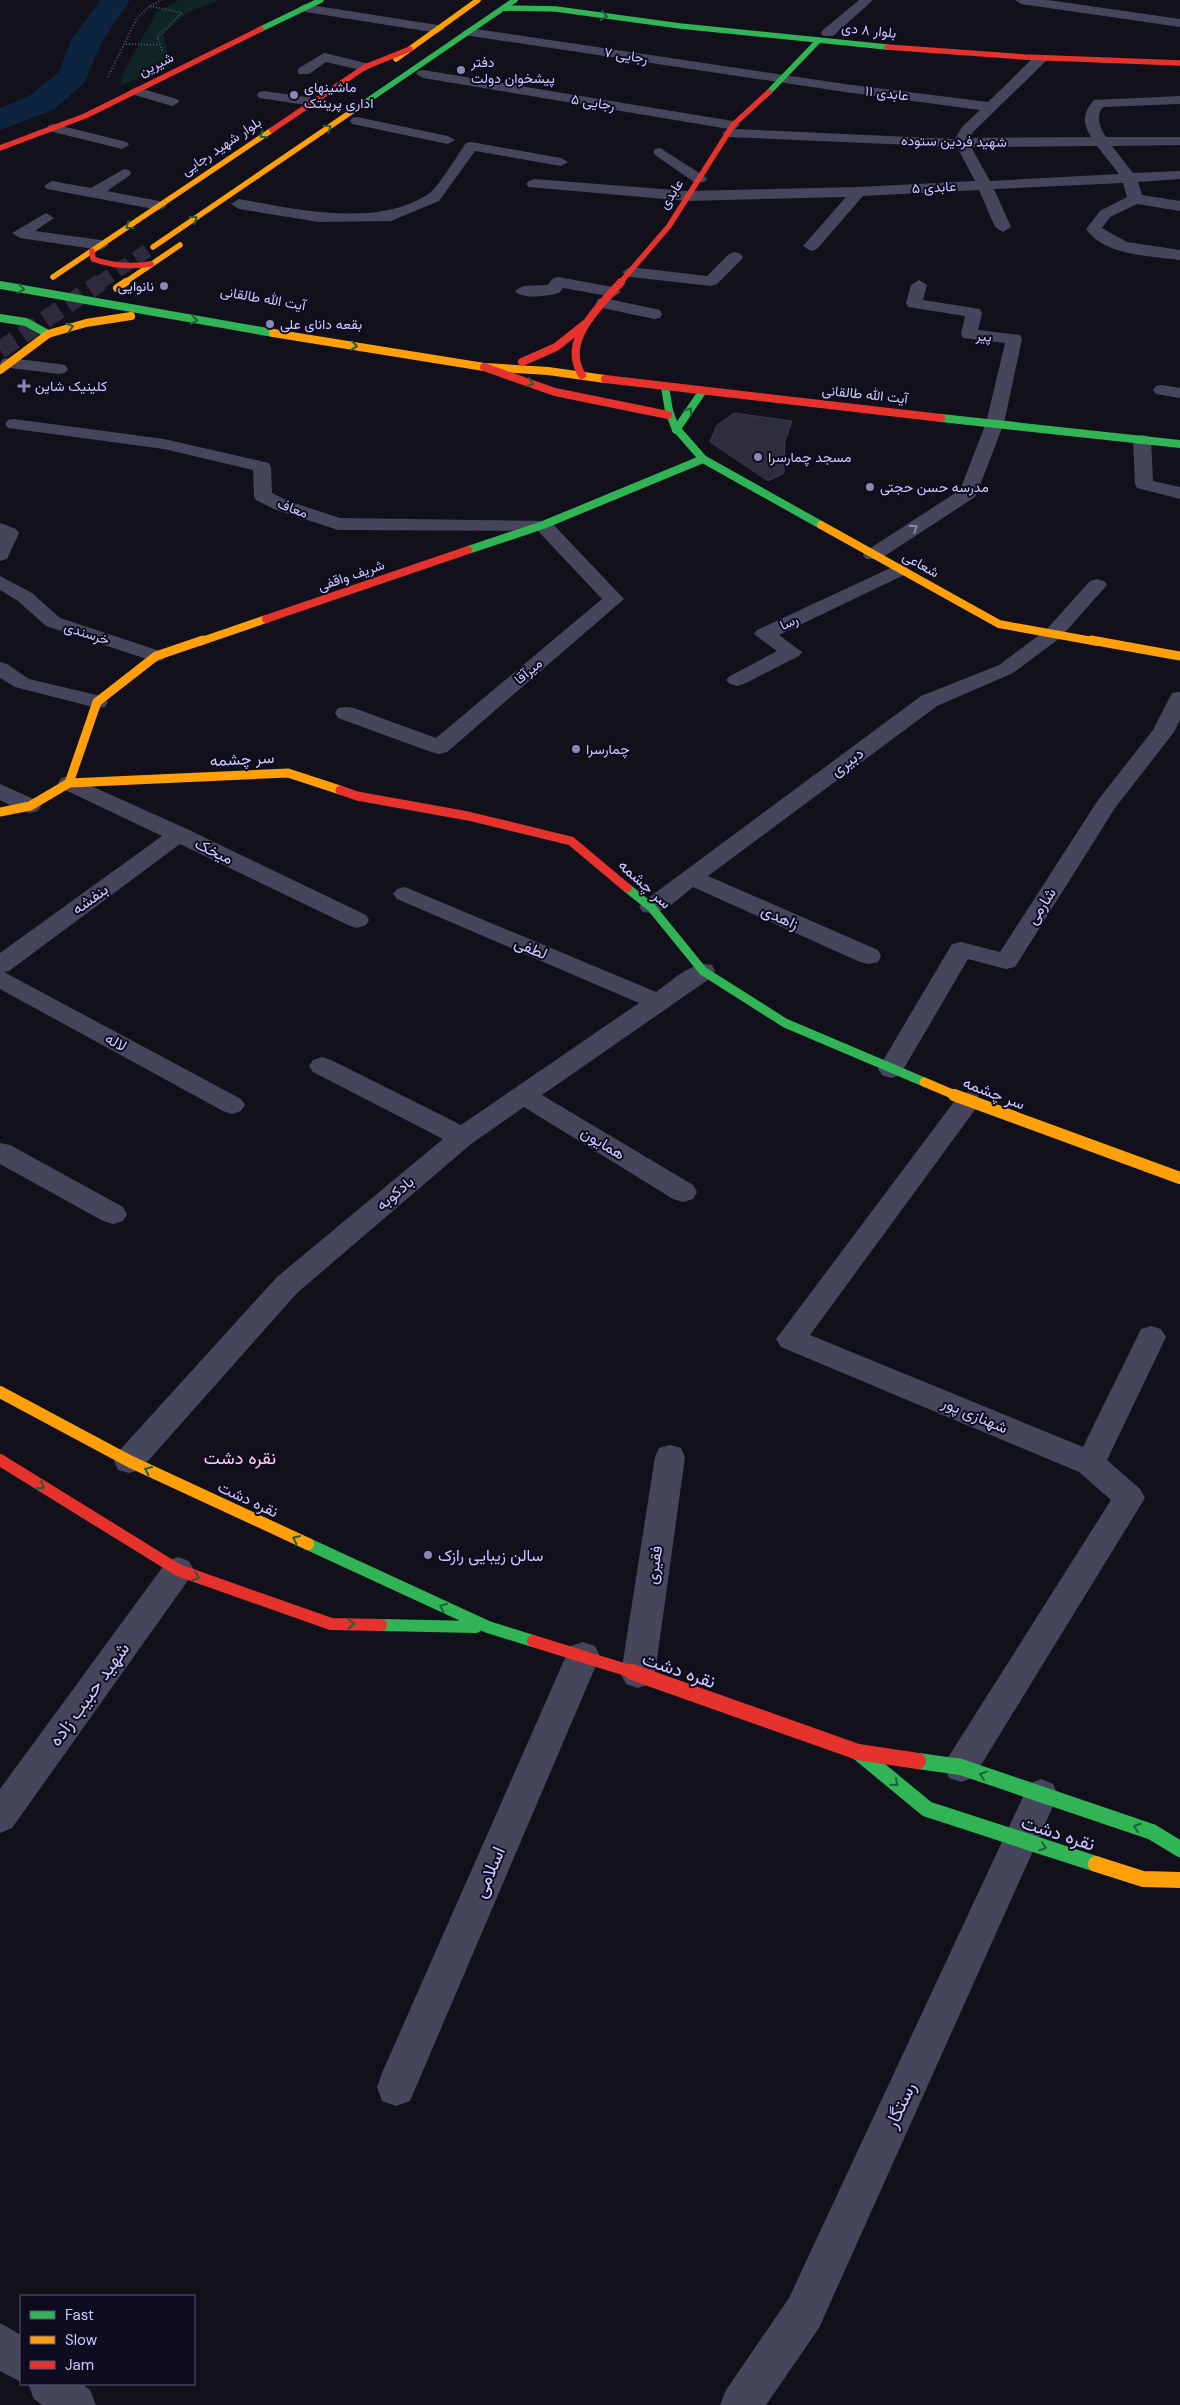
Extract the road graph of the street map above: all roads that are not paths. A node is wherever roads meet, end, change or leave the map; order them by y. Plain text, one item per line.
1 (321, 0) edge
2 (478, 0) edge
3 (515, 0) edge
4 (570, 0) edge
5 (867, 0) edge
6 (1021, 0) edge
7 (1052, 4) junction
8 (304, 8) junction
9 (503, 8) junction
10 (556, 9) junction
11 (1040, 16) dead end
12 (1180, 23) edge
13 (438, 29) junction
14 (469, 32) junction
15 (823, 36) junction
16 (410, 49) junction
17 (1180, 55) edge
18 (434, 56) junction
19 (1041, 58) junction
20 (1180, 63) edge
21 (365, 67) junction
22 (304, 71) dead end
23 (423, 74) junction
24 (783, 79) junction
25 (136, 91) junction
26 (264, 95) dead end
27 (1180, 100) edge
28 (172, 102) dead end
29 (313, 102) junction
30 (331, 105) dead end
31 (992, 107) junction
32 (357, 121) junction
33 (54, 128) junction
34 (731, 129) junction
35 (448, 140) dead end
36 (1180, 141) edge
37 (961, 142) junction
38 (1103, 143) junction
39 (122, 145) dead end
40 (0, 148) edge
41 (660, 152) dead end
42 (304, 158) dead end
43 (561, 162) dead end
44 (124, 173) dead end
45 (1180, 175) edge
46 (1128, 176) junction
47 (699, 179) junction
48 (534, 184) dead end
49 (984, 184) junction
50 (52, 186) dead end
51 (859, 192) junction
52 (93, 194) junction
53 (253, 194) dead end
54 (687, 196) junction
55 (1135, 199) junction
56 (159, 205) junction
57 (1180, 206) edge
58 (235, 207) joint
59 (46, 218) dead end
60 (1002, 227) dead end
61 (191, 237) dead end
62 (811, 246) dead end
63 (153, 247) tunnel mouth
64 (96, 248) junction
65 (1180, 255) edge
66 (735, 257) dead end
67 (151, 264) junction
68 (630, 272) junction
69 (72, 280) dead end
70 (0, 285) edge
71 (919, 285) dead end
72 (136, 291) dead end
73 (523, 291) dead end
74 (608, 298) junction
75 (654, 314) dead end
76 (163, 315) junction
77 (0, 318) edge
78 (588, 321) junction
79 (336, 332) dead end
80 (48, 334) junction
81 (327, 342) junction
82 (507, 356) dead end
83 (522, 362) junction
84 (5, 367) edge
85 (484, 367) junction
86 (59, 370) dead end
87 (548, 370) junction
88 (582, 375) junction
89 (665, 387) junction
90 (1162, 390) dead end
91 (702, 392) junction
92 (1180, 393) edge
93 (668, 415) junction
94 (995, 423) junction
95 (14, 424) dead end
96 (676, 430) junction
97 (1142, 440) junction
98 (1180, 444) edge
99 (703, 459) junction
100 (1180, 492) edge
101 (543, 525) junction
102 (0, 529) edge
103 (0, 555) edge
104 (873, 555) junction
105 (899, 570) junction
106 (0, 582) edge
107 (1097, 585) dead end
108 (1053, 634) junction
109 (156, 656) junction
110 (1180, 656) edge
111 (0, 668) edge
112 (736, 680) dead end
113 (1180, 698) edge
114 (97, 702) junction
115 (346, 713) dead end
116 (69, 783) junction
117 (0, 791) edge
118 (30, 806) junction
119 (0, 812) edge
120 (179, 834) junction
121 (691, 878) junction
122 (405, 894) dead end
123 (651, 907) junction
124 (357, 920) dead end
125 (869, 956) dead end
126 (0, 965) edge
127 (703, 971) junction
128 (0, 979) edge
129 (658, 1002) junction
130 (322, 1066) dead end
131 (891, 1069) junction
132 (523, 1095) junction
133 (968, 1102) junction
134 (232, 1105) dead end
135 (462, 1137) junction
136 (0, 1152) edge
137 (1180, 1178) edge
138 (683, 1192) dead end
139 (113, 1214) dead end
140 (1151, 1337) dead end
141 (0, 1392) edge
142 (670, 1456) dead end
143 (0, 1460) edge
144 (129, 1462) junction
145 (1090, 1463) junction
146 (178, 1570) junction
147 (488, 1627) junction
148 (583, 1656) junction
149 (638, 1674) junction
150 (858, 1752) junction
151 (961, 1767) junction
152 (1041, 1795) junction
153 (0, 1817) edge
154 (1022, 1840) junction
155 (1180, 1849) edge
156 (1180, 1880) edge
157 (396, 2087) dead end
158 (0, 2344) edge
159 (20, 2360) edge
160 (50, 2385) edge
161 (74, 2405) edge
162 (741, 2405) edge

1 - 8 main road, شیرین
2 - 13 main road, بلوار شهید رجایی
3 - 9 main road
4 - 10 main road
4 - 15 main road, بلوار ۸ دی
5 - 15 street
6 - 7 street
7 - 11 street
7 - 12 street
8 - 13 street
8 - 25 main road, شیرین
9 - 10 main road, بلوار ۸ دی
9 - 14 main road
10 -> 15 main road, بلوار ۸ دی
13 - 16 main road, بلوار شهید رجایی
14 - 18 main road
14 - 24 street, رجایی ۷
15 - 17 main road, بلوار ۸ دی
15 - 19 main road, بلوار ۸ دی
15 - 24 main road, عابدی
16 - 21 main road, بلوار شهید رجایی
16 - 30 main road, بلوار شهید رجایی
18 - 23 main road
63 -> 18 main road
19 - 20 main road, بلوار ۸ دی
19 - 31 street
21 - 22 street
21 - 29 main road, بلوار شهید رجایی
23 - 32 main road
23 - 34 street, رجایی ۵
24 - 31 street, عابدی ۱۱
24 - 34 main road, عابدی
25 - 28 street
25 - 33 main road, شیرین
26 - 29 street
27 - 38 street
29 -> 56 main road, بلوار شهید رجایی
31 - 37 street
32 - 35 street
32 - 42 main road
33 - 39 street
33 - 40 main road, شیرین
34 - 37 street, شهید فردین ستوده
34 - 47 main road, عابدی
36 - 38 street, شهید فردین ستوده
37 - 38 street, شهید فردین ستوده
37 - 49 street
38 - 46 street
41 - 47 street
43 - 58 street
44 - 52 street
45 - 46 street, عابدی ۵
46 - 49 street, عابدی ۵
46 - 55 street
47 - 54 main road, عابدی
48 - 54 street, عابدی ۵
49 - 51 street, عابدی ۵
49 - 60 street
50 - 52 street
51 - 54 street, عابدی ۵
51 - 62 street
52 - 56 street
53 - 58 main road
54 - 68 main road, عابدی
55 - 57 street
55 - 65 street
56 -> 64 main road, بلوار شهید رجایی
59 - 64 street
61 - 67 main road
64 - 67 main road
64 - 69 main road, بلوار شهید رجایی
66 - 68 street
67 - 72 main road
68 - 74 main road, عابدی
70 -> 76 main road, آیت الله طالقانی
71 - 94 street, پیر
73 - 74 street
74 - 75 street
74 - 78 main road, عابدی
80 -> 76 main road
76 -> 81 main road, آیت الله طالقانی
77 - 80 main road
78 - 83 main road
78 - 88 main road, عابدی
79 - 81 main road
80 - 84 main road
81 -> 85 main road, آیت الله طالقانی
82 - 83 main road, آیت الله طالقانی
83 - 87 main road, آیت الله طالقانی
84 - 86 street
85 - 87 main road, آیت الله طالقانی
85 -> 93 main road
87 - 88 main road, آیت الله طالقانی
88 - 89 main road, آیت الله طالقانی
89 - 91 main road, آیت الله طالقانی
89 - 93 main road
90 - 92 street
91 - 94 main road, آیت الله طالقانی
96 -> 91 main road
93 - 96 main road, شعاعی
94 - 97 main road, آیت الله طالقانی
104 -> 94 street
95 - 101 street, معاف
96 - 99 main road, شعاعی
97 - 98 main road, آیت الله طالقانی
97 - 100 street
99 - 101 main road, شریف واقفی
99 - 104 main road, شعاعی
101 - 109 main road, شریف واقفی
101 - 115 street, میرآقا
102 - 103 street
104 - 105 main road, شعاعی
105 - 108 main road, شعاعی
105 - 112 street, رسا
106 - 109 street, خرسندی
107 - 108 street, دبیری
108 - 110 main road, شعاعی
108 - 121 street, دبیری
109 - 114 main road, شریف واقفی
111 - 114 street
113 - 131 street, شارمی
114 - 116 main road
116 - 118 main road
116 - 120 street, میخک
116 - 123 main road, سر چشمه
117 - 118 street
118 - 119 main road
120 - 124 street, میخک
120 - 126 street, بنفشه
121 - 123 street, دبیری
121 - 125 street, زاهدی
122 - 129 street, لطفی
123 - 127 main road, سر چشمه
127 - 129 street, بادکوبه
127 - 131 main road, سر چشمه
128 - 134 street, لاله
129 - 132 street, بادکوبه
130 - 135 street
131 - 133 main road, سر چشمه
132 - 135 street, بادکوبه
132 - 138 street, همایون
133 - 137 main road, سر چشمه
133 - 145 street, شهنازی پور
135 - 144 street, بادکوبه
136 - 139 street
140 - 145 street
141 - 144 main road, نقره دشت
142 - 149 street, فقیری
143 -> 146 main road, نقره دشت
147 -> 144 main road, نقره دشت
145 - 151 street, شهنازی پور
146 -> 147 main road, نقره دشت
146 - 153 street, شهید حبیب زاده
147 - 148 main road, نقره دشت
148 - 149 main road, نقره دشت
148 - 157 street, اسلامی
149 - 150 main road, نقره دشت
150 - 151 main road, نقره دشت
150 -> 154 main road, نقره دشت
152 -> 151 main road, نقره دشت
152 - 154 street, رستگار
155 -> 152 main road, نقره دشت
154 -> 156 main road, نقره دشت
154 - 162 street, رستگار
158 - 159 street
160 - 161 street

